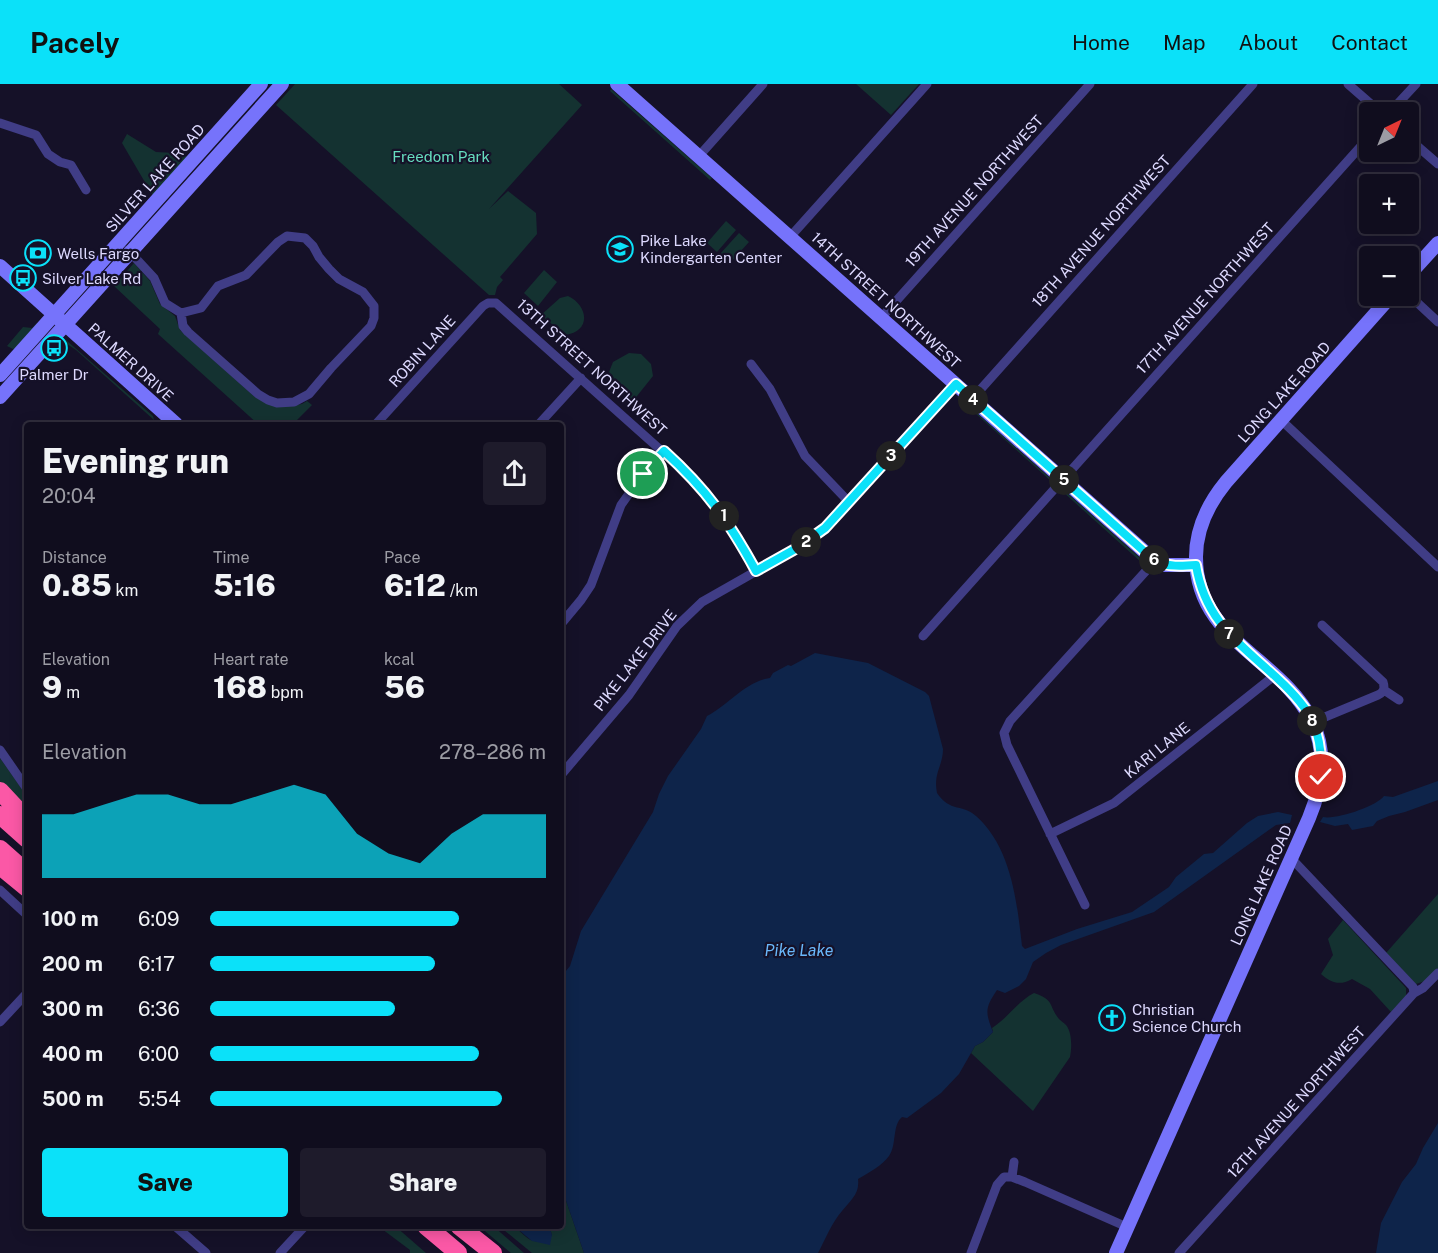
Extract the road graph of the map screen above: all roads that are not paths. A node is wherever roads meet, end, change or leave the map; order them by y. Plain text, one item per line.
1 (261, 84) edge
2 (282, 84) edge
3 (617, 84) edge
4 (763, 84) edge
5 (927, 84) edge
6 (1090, 84) edge
7 (1253, 84) edge
8 (1348, 84) edge
9 (1416, 84) edge
10 (1369, 102) edge
11 (1399, 102) edge
12 (0, 123) edge
13 (1359, 148) edge
14 (1419, 148) edge
15 (699, 156) junction
16 (1438, 164) edge
17 (86, 190) dead end
18 (790, 237) junction
19 (120, 242) junction
20 (1438, 243) edge
21 (131, 252) junction
22 (1419, 264) edge
23 (0, 266) edge
24 (492, 302) joint
25 (1419, 304) edge
26 (1382, 306) edge
27 (182, 313) junction
28 (881, 318) junction
29 (59, 320) junction
30 (1438, 322) edge
31 (751, 364) dead end
32 (0, 375) edge
33 (580, 378) junction
34 (956, 384) junction
35 (0, 397) edge
36 (972, 399) junction
37 (1281, 420) junction
38 (174, 422) edge
39 (378, 422) edge
40 (541, 422) edge
41 (664, 451) junction
42 (1063, 480) junction
43 (849, 502) junction
44 (1155, 561) junction
45 (1196, 565) junction
46 (1438, 567) edge
47 (756, 571) junction
48 (564, 620) edge
49 (1322, 625) dead end
50 (923, 636) dead end
51 (1274, 676) junction
52 (1384, 690) junction
53 (1399, 700) dead end
54 (1313, 722) junction
55 (0, 750) edge
56 (564, 771) edge
57 (24, 785) edge
58 (0, 791) edge
59 (0, 815) edge
60 (24, 816) edge
61 (1050, 834) junction
62 (24, 836) edge
63 (0, 849) edge
64 (1291, 858) junction
65 (0, 866) edge
66 (24, 870) edge
67 (24, 886) edge
68 (0, 890) edge
69 (1084, 904) dead end
70 (24, 912) edge
71 (1438, 973) edge
72 (1414, 993) junction
73 (24, 996) edge
74 (0, 1022) edge
75 (1014, 1162) dead end
76 (1012, 1177) junction
77 (1127, 1227) junction
78 (178, 1229) edge
79 (302, 1229) edge
80 (430, 1229) edge
81 (462, 1229) edge
82 (206, 1253) edge
83 (280, 1253) edge
84 (458, 1253) edge
85 (491, 1253) edge
86 (971, 1253) edge
87 (1116, 1253) edge
88 (1179, 1253) edge

1 - 19 street, SILVER LAKE ROAD
2 - 21 street
3 - 15 street, 14TH STREET NORTHWEST
4 - 15 street
5 - 18 street
6 - 28 street, 19TH AVENUE NORTHWEST
7 - 36 street, 18TH AVENUE NORTHWEST
8 - 10 street
9 - 11 street
12 - 17 street
13 - 42 street, 17TH AVENUE NORTHWEST
14 - 16 street
15 - 18 street, 14TH STREET NORTHWEST
18 - 28 street, 14TH STREET NORTHWEST
19 - 21 street
19 - 29 street, SILVER LAKE ROAD
20 - 22 street
21 - 27 street
21 - 29 street
23 - 29 street, PALMER DRIVE
24 - 33 street, 13TH STREET NORTHWEST
24 - 39 street, ROBIN LANE
25 - 30 street
26 - 37 street, LONG LAKE ROAD
27 - 27 street
28 - 34 street, 14TH STREET NORTHWEST
29 - 32 street, SILVER LAKE ROAD
29 - 35 street
29 - 38 street, PALMER DRIVE
31 - 43 street
33 - 40 street
33 - 41 street, 13TH STREET NORTHWEST
34 - 36 street, 14TH STREET NORTHWEST
34 - 43 street, PIKE LAKE DRIVE
36 - 42 street, 14TH STREET NORTHWEST
37 - 45 street, LONG LAKE ROAD
37 - 46 street
41 - 47 street, 13TH STREET NORTHWEST
41 - 48 street
42 - 44 street, 14TH STREET NORTHWEST
42 - 50 street, 17TH AVENUE NORTHWEST
43 - 47 street, PIKE LAKE DRIVE
44 - 45 street
44 - 61 street
45 - 51 street, LONG LAKE ROAD
47 - 56 street, PIKE LAKE DRIVE
49 - 52 street
51 - 54 street, LONG LAKE ROAD
51 - 61 street, KARI LANE
52 - 53 street
52 - 54 street
54 - 64 street, LONG LAKE ROAD
55 - 57 street
58 - 60 highway
59 - 62 highway
61 - 69 street
63 - 66 highway
64 - 72 street
64 - 77 street, LONG LAKE ROAD
65 - 67 highway
68 - 70 street
71 - 72 street, 12TH AVENUE NORTHWEST
72 - 88 street, 12TH AVENUE NORTHWEST
73 - 74 street
75 - 76 street
76 - 77 street
76 - 86 street
77 - 87 street, LONG LAKE ROAD
78 - 82 street
79 - 83 street
80 - 84 highway
81 - 85 highway

